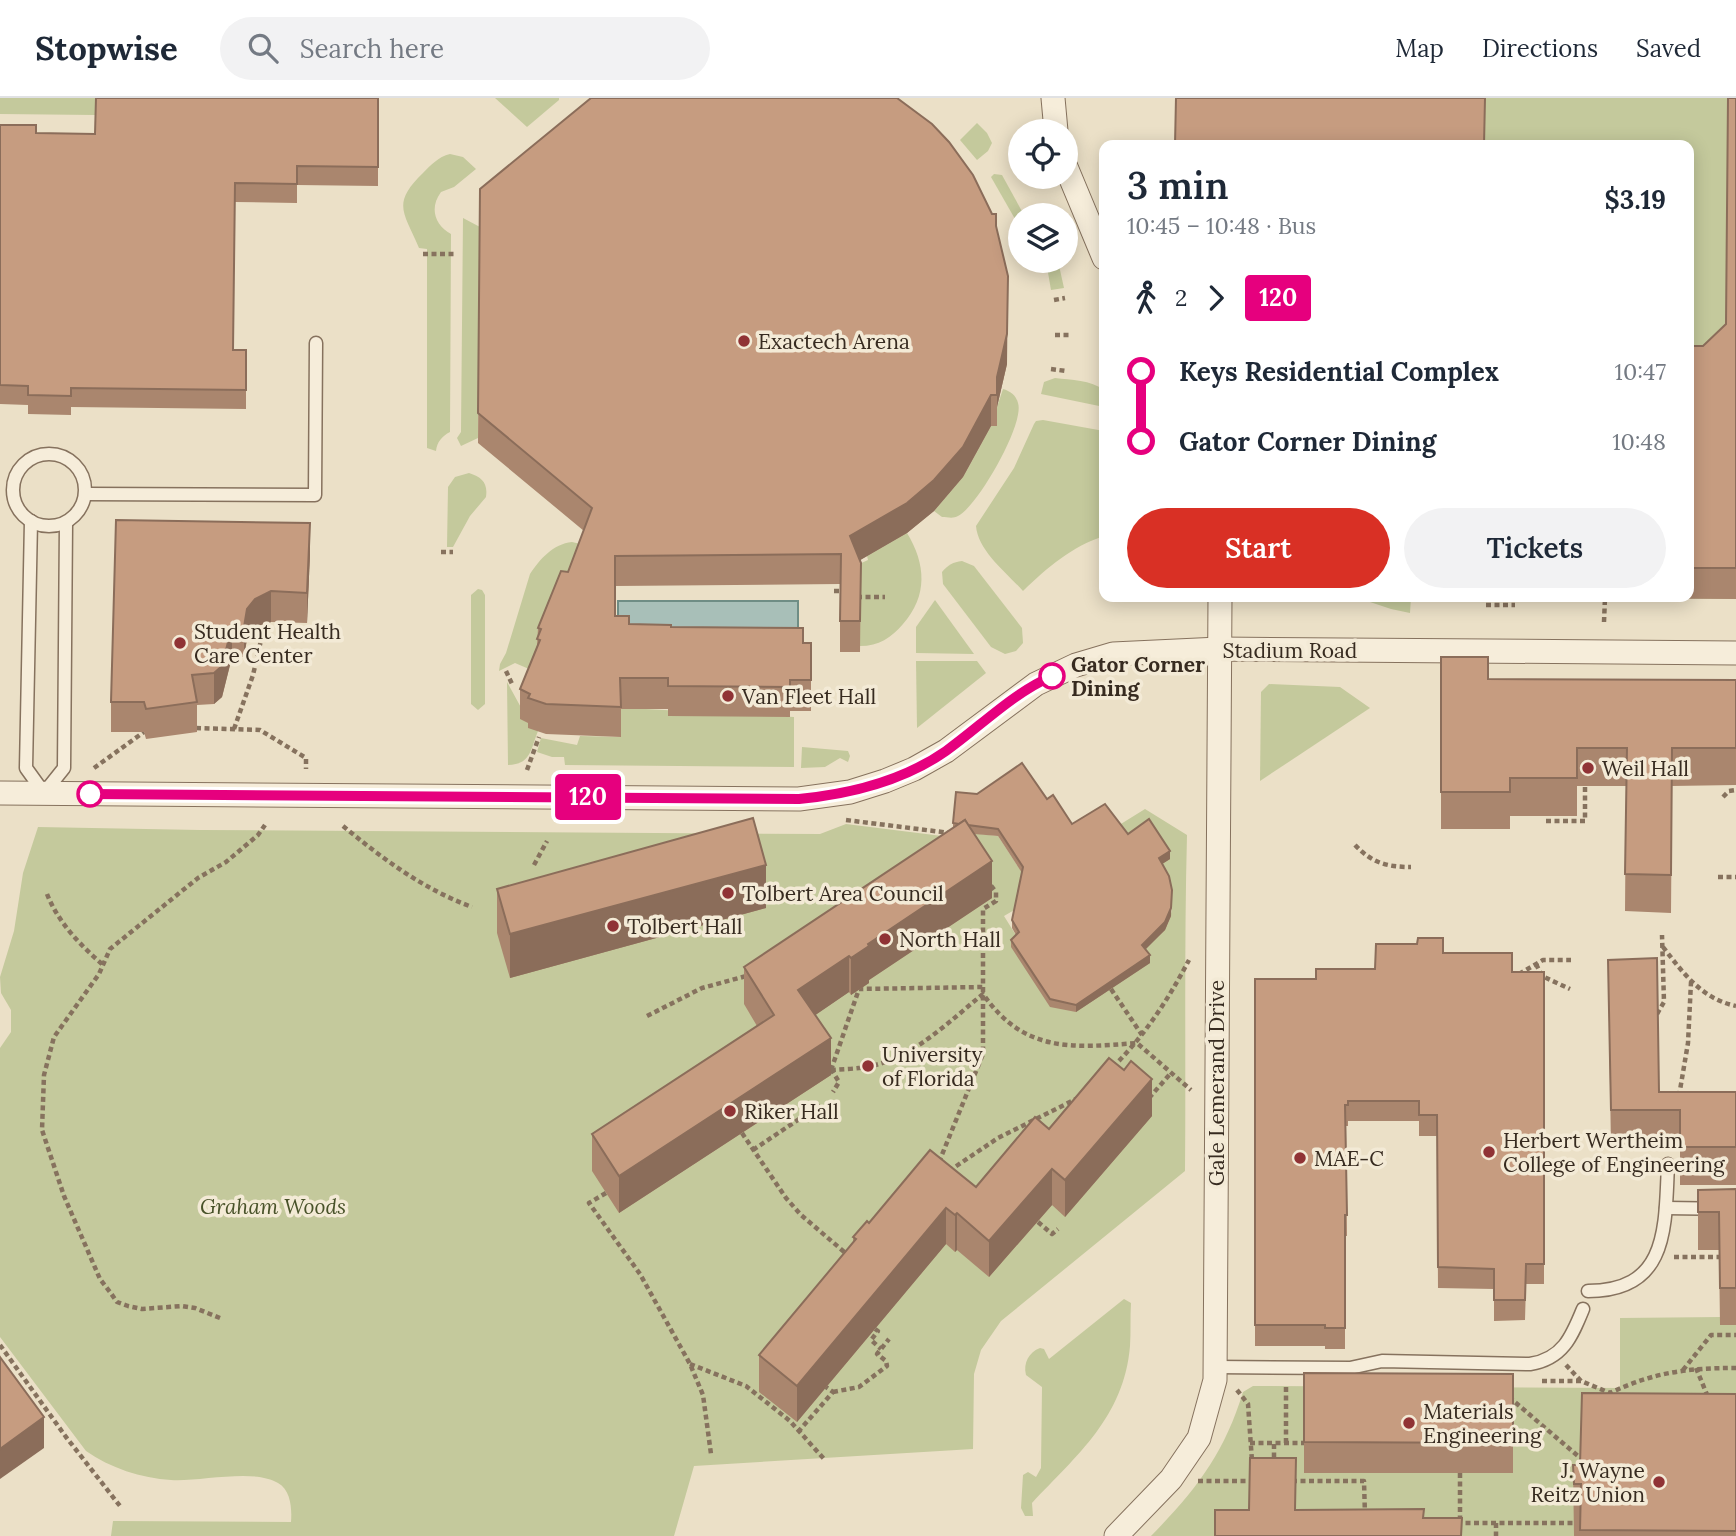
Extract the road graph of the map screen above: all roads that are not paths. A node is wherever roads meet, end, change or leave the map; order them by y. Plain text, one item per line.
1 (1053, 98) edge
2 (1055, 119) edge
3 (1075, 189) edge
4 (1099, 246) edge
5 (316, 342) dead end
6 (86, 494) junction
7 (31, 521) junction
8 (66, 523) junction
9 (1220, 602) edge
10 (1219, 649) junction
11 (1736, 653) edge
12 (0, 793) edge
13 (44, 793) junction
14 (1668, 1164) dead end
15 (1666, 1208) junction
16 (1736, 1209) edge
17 (1587, 1291) dead end
18 (1583, 1308) dead end
19 (1216, 1367) junction
20 (1116, 1536) edge

1 - 2 street
3 - 4 street
5 - 6 lane
6 - 7 lane
6 - 8 lane
7 - 8 lane
7 - 13 lane
8 - 13 lane
9 - 10 street, Gale Lemerand Drive
10 - 11 street, Stadium Road
10 - 13 street, Stadium Road
10 - 19 street, Gale Lemerand Drive
12 - 13 street, Stadium Road
14 - 15 lane
15 - 16 lane
15 - 17 lane
18 - 19 lane
19 - 20 street, Gale Lemerand Drive

